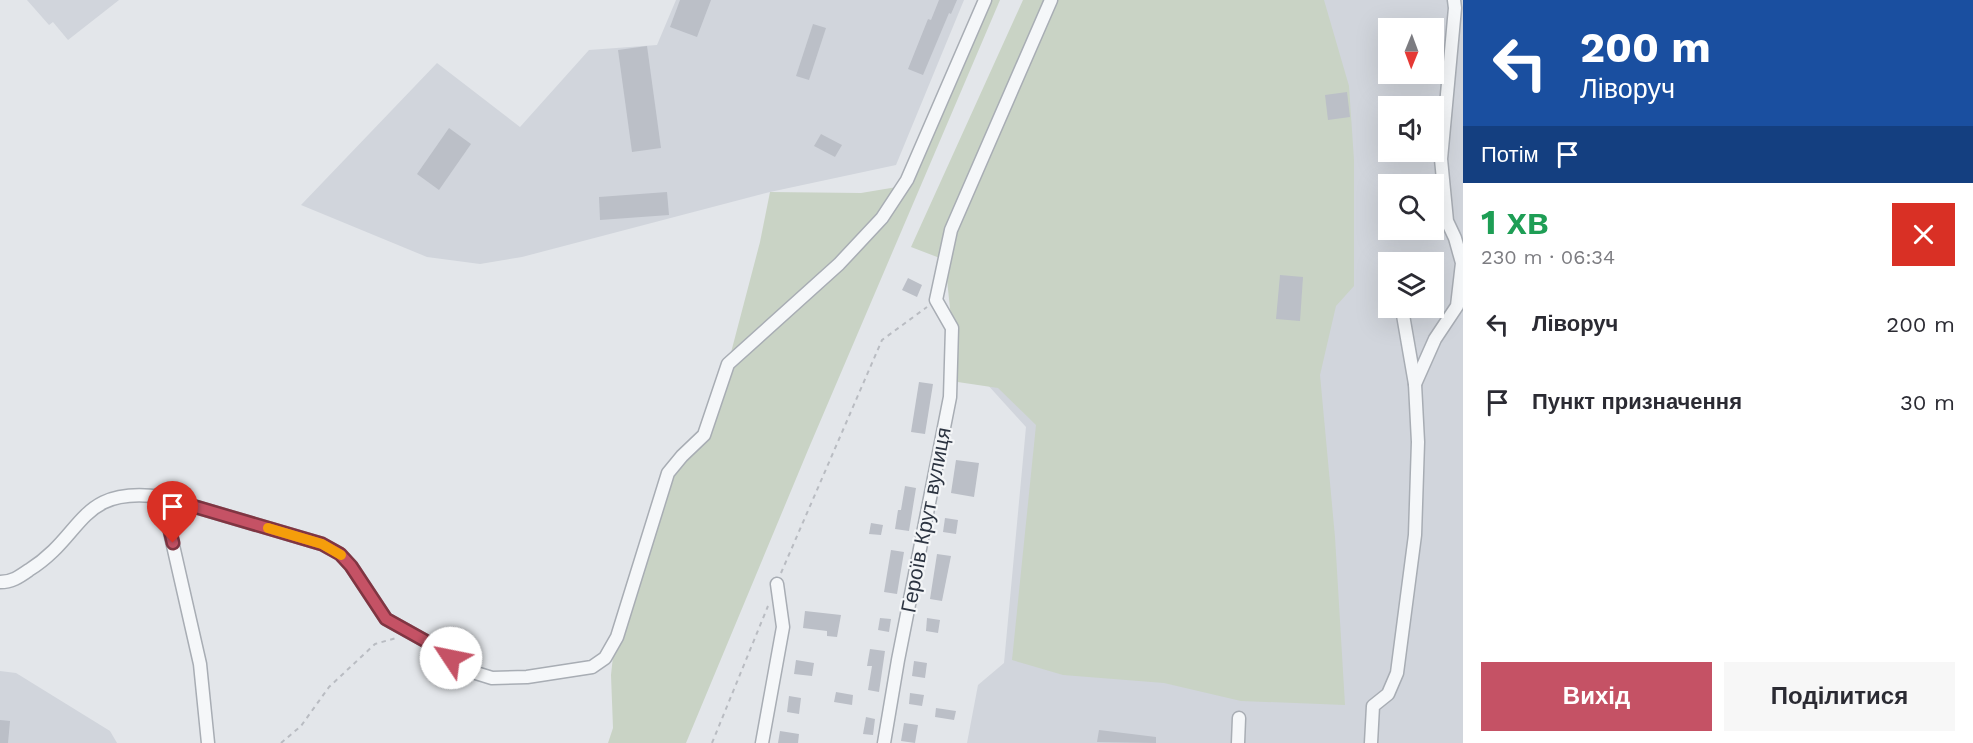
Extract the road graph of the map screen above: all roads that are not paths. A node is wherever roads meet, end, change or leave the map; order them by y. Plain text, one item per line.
1 (985, 0) edge
2 (1051, 0) edge
3 (1454, 0) edge
4 (1404, 318) edge
5 (1416, 384) junction
6 (162, 497) junction
7 (0, 582) edge
8 (777, 584) road end
9 (1239, 718) dead end
10 (208, 743) edge
11 (762, 743) edge
12 (884, 743) edge
13 (1238, 743) edge
14 (1371, 743) edge

1 - 6 street
2 - 12 street, Героїв Крут вулиця
3 - 5 street
4 - 5 street
5 - 14 street
6 - 7 street
6 - 10 street
8 - 11 street
9 - 13 street

